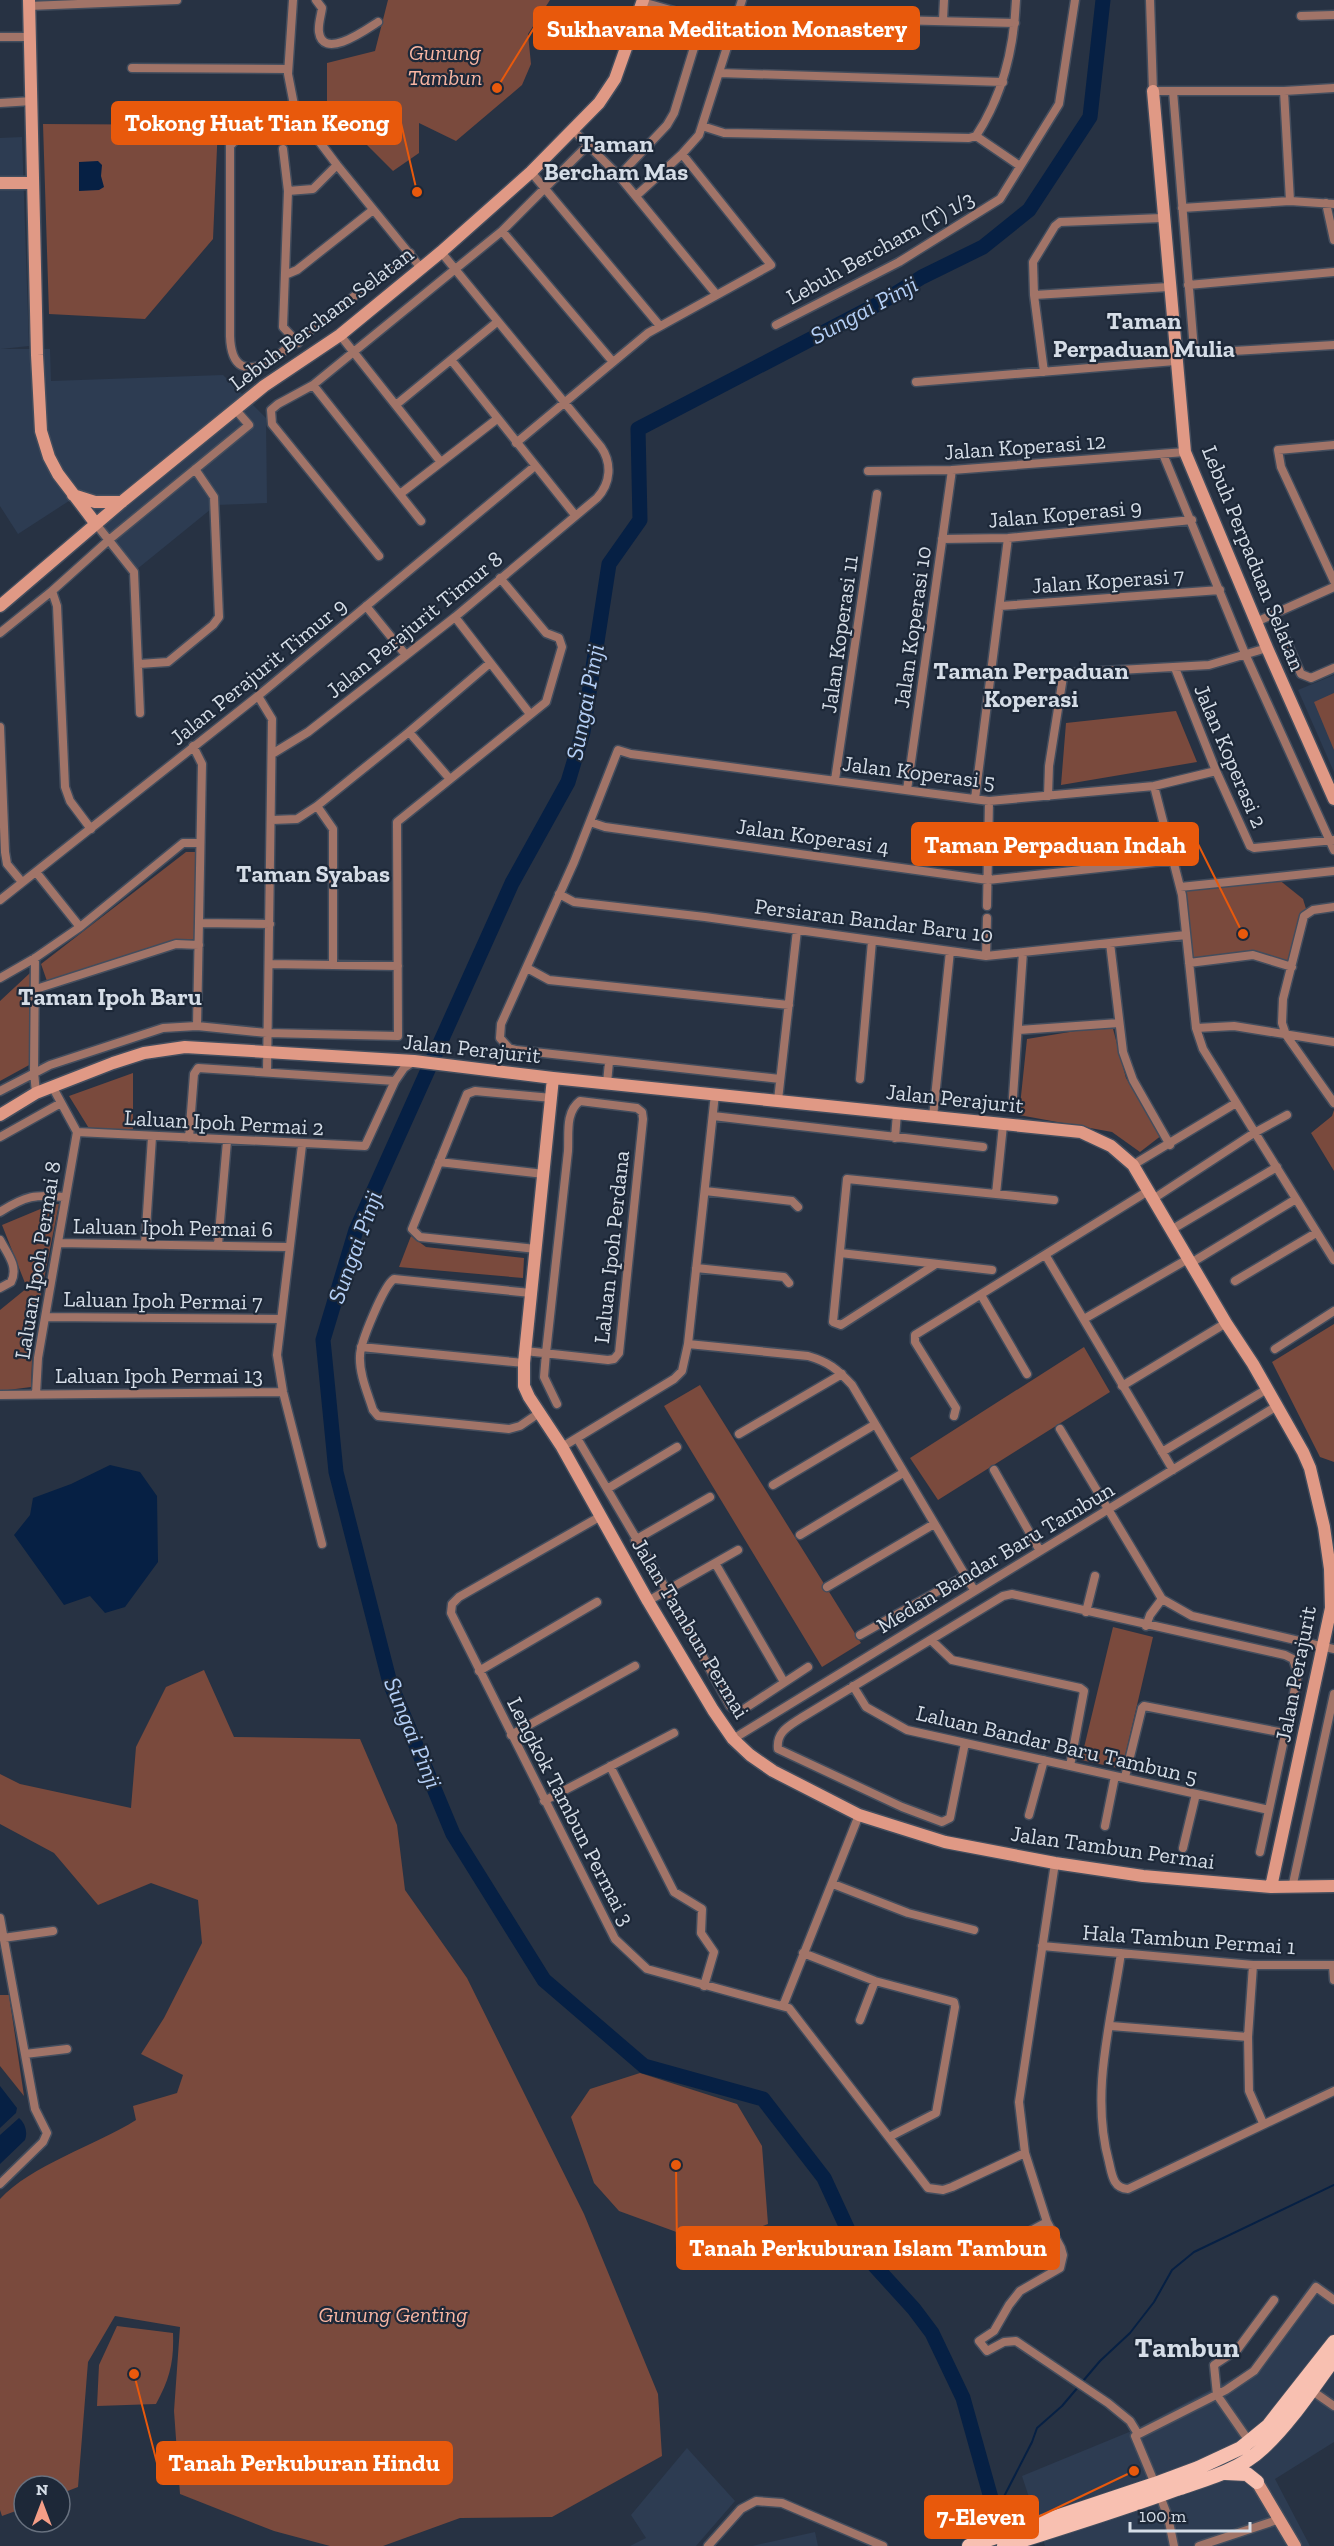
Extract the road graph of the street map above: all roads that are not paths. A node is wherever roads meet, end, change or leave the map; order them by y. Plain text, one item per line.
1 (177, 0) edge
2 (293, 0) edge
3 (316, 0) edge
4 (742, 0) edge
5 (944, 0) edge
6 (1016, 0) edge
7 (1075, 0) edge
8 (1150, 0) edge
9 (110, 1) edge
10 (643, 1) edge
11 (29, 3) edge
12 (666, 4) edge
13 (704, 15) junction
14 (1334, 15) edge
15 (736, 16) junction
16 (1301, 16) dead end
17 (944, 20) junction
18 (378, 22) dead end
19 (1015, 23) junction
20 (0, 37) edge
21 (29, 37) junction
22 (132, 68) dead end
23 (288, 69) junction
24 (719, 73) junction
25 (1003, 82) junction
26 (1334, 88) edge
27 (1153, 91) junction
28 (1173, 91) junction
29 (1284, 91) junction
30 (32, 101) junction
31 (0, 103) edge
32 (300, 116) junction
33 (702, 126) junction
34 (573, 130) junction
35 (976, 136) junction
36 (588, 145) junction
37 (283, 149) dead end
38 (682, 154) junction
39 (337, 165) junction
40 (1020, 166) junction
41 (531, 172) junction
42 (619, 176) junction
43 (0, 183) edge
44 (33, 183) junction
45 (544, 188) junction
46 (288, 191) junction
47 (636, 196) junction
48 (1290, 201) junction
49 (1330, 204) edge
50 (1182, 208) junction
51 (373, 210) junction
52 (1163, 218) junction
53 (502, 231) junction
54 (1334, 240) edge
55 (1185, 247) junction
56 (1166, 249) junction
57 (441, 252) junction
58 (410, 253) junction
59 (421, 268) junction
60 (455, 268) junction
61 (1334, 272) edge
62 (285, 275) junction
63 (1188, 285) junction
64 (1169, 287) junction
65 (716, 294) junction
66 (1034, 295) junction
67 (497, 322) junction
68 (776, 325) dead end
69 (660, 326) junction
70 (340, 336) junction
71 (298, 342) junction
72 (1334, 345) edge
73 (354, 351) junction
74 (452, 361) junction
75 (1175, 361) junction
76 (613, 362) junction
77 (1044, 372) junction
78 (916, 382) dead end
79 (313, 386) junction
80 (565, 403) junction
81 (397, 404) junction
82 (235, 409) junction
83 (496, 419) junction
84 (516, 443) junction
85 (1334, 446) edge
86 (1185, 452) junction
87 (1163, 454) junction
88 (440, 461) junction
89 (535, 466) junction
90 (195, 470) junction
91 (952, 470) junction
92 (868, 471) dead end
93 (72, 494) junction
94 (400, 494) junction
95 (877, 494) dead end
96 (122, 502) junction
97 (575, 515) junction
98 (1192, 520) junction
99 (421, 521) dead end
100 (96, 524) junction
101 (1008, 538) junction
102 (110, 539) junction
103 (942, 539) junction
104 (379, 556) dead end
105 (500, 578) junction
106 (1334, 581) edge
107 (1334, 587) edge
108 (1220, 590) junction
109 (52, 591) junction
110 (0, 606) edge
111 (366, 606) junction
112 (1000, 606) junction
113 (1274, 613) junction
114 (454, 617) junction
115 (1256, 621) junction
116 (0, 633) edge
117 (1267, 648) junction
118 (405, 654) junction
119 (1246, 656) junction
120 (490, 663) junction
121 (139, 664) junction
122 (1175, 668) junction
123 (1334, 668) edge
124 (258, 696) junction
125 (140, 713) dead end
126 (530, 714) junction
127 (0, 727) edge
128 (409, 732) junction
129 (193, 746) junction
130 (272, 754) junction
131 (1, 768) edge
132 (1216, 771) junction
133 (448, 778) junction
134 (835, 780) junction
135 (1154, 786) junction
136 (907, 790) junction
137 (1048, 796) junction
138 (975, 799) junction
139 (1334, 799) edge
140 (989, 801) junction
141 (317, 806) junction
142 (272, 820) junction
143 (590, 822) junction
144 (2, 828) edge
145 (91, 829) junction
146 (1332, 840) edge
147 (200, 843) junction
148 (1334, 850) edge
149 (1174, 860) junction
150 (1334, 871) edge
151 (36, 872) junction
152 (988, 880) junction
153 (22, 882) junction
154 (1180, 887) junction
155 (559, 894) junction
156 (0, 900) edge
157 (987, 906) dead end
158 (1334, 908) edge
159 (987, 918) dead end
160 (199, 922) junction
161 (270, 924) junction
162 (80, 927) junction
163 (797, 930) junction
164 (1186, 935) junction
165 (872, 941) junction
166 (1110, 944) junction
167 (199, 945) junction
168 (950, 951) junction
169 (1023, 952) junction
170 (986, 956) junction
171 (35, 958) junction
172 (1189, 963) junction
173 (269, 964) junction
174 (333, 964) junction
175 (398, 966) junction
176 (1292, 967) junction
177 (527, 968) junction
178 (0, 978) edge
179 (36, 989) junction
180 (789, 1005) junction
181 (1119, 1023) junction
182 (197, 1026) junction
183 (1196, 1028) junction
184 (1018, 1030) junction
185 (267, 1033) junction
186 (1286, 1035) junction
187 (1334, 1042) edge
188 (267, 1053) junction
189 (414, 1061) junction
190 (609, 1062) junction
191 (34, 1072) junction
192 (267, 1072) junction
193 (554, 1078) junction
194 (780, 1079) junction
195 (860, 1079) dead end
196 (395, 1081) junction
197 (607, 1083) junction
198 (52, 1086) junction
199 (0, 1091) edge
200 (36, 1093) junction
201 (715, 1094) junction
202 (1013, 1097) dead end
203 (552, 1098) junction
204 (778, 1100) junction
205 (61, 1103) junction
206 (1236, 1103) junction
207 (1334, 1103) edge
208 (897, 1113) junction
209 (0, 1115) edge
210 (1287, 1115) dead end
211 (713, 1116) junction
212 (933, 1117) junction
213 (1003, 1125) junction
214 (77, 1131) junction
215 (1254, 1133) junction
216 (0, 1137) edge
217 (152, 1137) junction
218 (189, 1138) junction
219 (895, 1138) junction
220 (227, 1141) junction
221 (302, 1145) junction
222 (1170, 1145) junction
223 (983, 1147) dead end
224 (439, 1162) junction
225 (1133, 1165) junction
226 (1277, 1167) junction
227 (544, 1174) junction
228 (705, 1191) junction
229 (996, 1194) junction
230 (1151, 1195) junction
231 (64, 1197) junction
232 (1296, 1199) junction
233 (1054, 1200) dead end
234 (798, 1207) dead end
235 (0, 1212) edge
236 (1171, 1230) junction
237 (1316, 1233) junction
238 (0, 1240) edge
239 (58, 1243) junction
240 (145, 1244) junction
241 (218, 1245) junction
242 (288, 1247) junction
243 (536, 1249) junction
244 (840, 1253) junction
245 (1046, 1256) junction
246 (1334, 1260) edge
247 (1190, 1261) junction
248 (936, 1264) junction
249 (696, 1268) junction
250 (992, 1270) dead end
251 (1235, 1281) dead end
252 (789, 1283) dead end
253 (0, 1288) edge
254 (531, 1293) junction
255 (981, 1295) junction
256 (1334, 1311) edge
257 (46, 1317) junction
258 (280, 1319) junction
259 (1084, 1319) junction
260 (1226, 1323) junction
261 (688, 1344) junction
262 (361, 1347) junction
263 (1275, 1349) dead end
264 (546, 1353) junction
265 (525, 1357) junction
266 (842, 1374) junction
267 (1028, 1374) dead end
268 (1122, 1386) junction
269 (1267, 1389) junction
270 (283, 1392) junction
271 (36, 1394) junction
272 (0, 1395) edge
273 (557, 1404) dead end
274 (1277, 1406) junction
275 (539, 1413) junction
276 (954, 1416) dead end
277 (874, 1425) junction
278 (1060, 1429) dead end
279 (739, 1434) dead end
280 (577, 1438) junction
281 (562, 1447) junction
282 (677, 1447) dead end
283 (1162, 1452) junction
284 (994, 1470) dead end
285 (1173, 1470) junction
286 (903, 1473) junction
287 (773, 1485) dead end
288 (607, 1489) junction
289 (710, 1497) dead end
290 (1109, 1509) junction
291 (601, 1516) junction
292 (934, 1524) junction
293 (800, 1535) dead end
294 (635, 1540) junction
295 (322, 1544) dead end
296 (738, 1550) dead end
297 (1040, 1551) junction
298 (715, 1563) junction
299 (1332, 1570) edge
300 (965, 1576) junction
301 (1095, 1576) dead end
302 (827, 1587) dead end
303 (666, 1589) junction
304 (974, 1590) junction
305 (1162, 1599) junction
306 (648, 1601) junction
307 (597, 1602) dead end
308 (1086, 1612) junction
309 (1146, 1626) junction
310 (860, 1635) dead end
311 (930, 1640) junction
312 (1329, 1648) edge
313 (635, 1666) dead end
314 (808, 1667) dead end
315 (479, 1671) junction
316 (784, 1682) junction
317 (853, 1686) junction
318 (1334, 1694) edge
319 (674, 1733) dead end
320 (1284, 1733) junction
321 (511, 1736) junction
322 (733, 1739) junction
323 (965, 1743) junction
324 (1044, 1760) junction
325 (610, 1766) junction
326 (1070, 1766) junction
327 (1115, 1776) junction
328 (1125, 1777) junction
329 (1196, 1794) junction
330 (544, 1801) junction
331 (1269, 1810) junction
332 (859, 1815) junction
333 (1029, 1815) dead end
334 (1105, 1826) dead end
335 (1183, 1848) dead end
336 (1260, 1852) dead end
337 (1055, 1863) junction
338 (833, 1884) junction
339 (1334, 1886) edge
340 (1271, 1887) junction
341 (1292, 1888) junction
342 (0, 1918) edge
343 (974, 1929) dead end
344 (53, 1931) dead end
345 (3, 1938) junction
346 (1042, 1946) junction
347 (803, 1953) junction
348 (1121, 1953) junction
349 (1253, 1965) junction
350 (1333, 1966) edge
351 (1334, 1980) edge
352 (875, 1981) junction
353 (704, 1986) junction
354 (783, 2006) junction
355 (860, 2020) dead end
356 (1111, 2026) junction
357 (1248, 2037) junction
358 (67, 2049) dead end
359 (25, 2054) junction
360 (1334, 2091) edge
361 (1263, 2123) junction
362 (890, 2137) junction
363 (1025, 2153) junction
364 (0, 2184) edge
365 (1047, 2222) junction
366 (982, 2257) dead end
367 (1274, 2300) dead end
368 (1334, 2300) edge
369 (1334, 2342) edge
370 (1334, 2359) edge
371 (1311, 2390) junction
372 (1217, 2395) junction
373 (1334, 2406) edge
374 (1138, 2434) junction
375 (1249, 2442) junction
376 (1262, 2449) junction
377 (1222, 2473) junction
378 (1257, 2482) junction
379 (1158, 2490) junction
380 (1280, 2519) junction
381 (1018, 2536) junction
382 (1041, 2541) edge
383 (708, 2546) edge
384 (883, 2546) edge
385 (969, 2546) edge
386 (1004, 2546) edge
387 (1174, 2546) edge
388 (1199, 2546) edge
389 (1294, 2546) edge

1 - 9 street
2 - 23 street
3 - 18 street
4 - 15 street
5 - 17 street
6 - 19 street
7 - 40 street, Lebuh Bercham (T) 1/3
8 - 27 street, Lebuh Perpaduan Selatan
9 - 11 street
10 - 12 street
10 - 34 street, Lebuh Bercham Selatan
11 - 21 street
12 - 13 street
13 - 15 street
13 - 42 street
14 - 16 street
15 - 17 street
15 - 24 street
17 - 19 street
19 - 25 street
20 - 21 street
21 - 30 street
22 - 23 street
23 - 32 street
24 - 25 street
24 - 33 street
25 - 35 street
26 - 29 street
27 - 28 street
27 - 52 street, Lebuh Perpaduan Selatan
28 - 29 street
28 - 50 street
29 - 48 street
30 - 31 street
30 - 44 street
32 - 39 street
32 - 71 street
33 - 35 street
33 - 38 street
34 - 36 street
34 - 41 street, Lebuh Bercham Selatan
35 - 40 street
36 - 42 street
36 - 45 street
37 - 46 street
38 - 47 street
38 - 65 street
39 - 46 street
39 - 51 street
40 - 68 street, Lebuh Bercham (T) 1/3
41 - 45 street
41 - 57 street, Lebuh Bercham Selatan
42 - 47 street
43 - 44 street
44 - 93 street
45 - 53 street
45 - 69 street
46 - 62 street
47 - 65 street
48 - 49 street
48 - 50 street
49 - 54 street
50 - 55 street
51 - 58 street
51 - 62 street
52 - 56 street, Lebuh Perpaduan Selatan
52 - 66 street
53 - 60 street
53 - 76 street
55 - 56 street
55 - 63 street
56 - 64 street, Lebuh Perpaduan Selatan
57 - 59 street, Lebuh Bercham Selatan
57 - 60 street, Jalan Perajurit Timur 8
58 - 59 street
58 - 71 street
59 - 70 street, Lebuh Bercham Selatan
60 - 67 street, Jalan Perajurit Timur 8
60 - 73 street
61 - 63 street
62 - 71 street
63 - 72 street
64 - 66 street
64 - 75 street, Lebuh Perpaduan Selatan
65 - 69 street
66 - 77 street
67 - 74 street
67 - 80 street, Jalan Perajurit Timur 8
69 - 76 street
70 - 73 street
70 - 82 street, Lebuh Bercham Selatan
73 - 79 street
73 - 81 street
74 - 81 street
74 - 83 street
75 - 77 street
75 - 86 street, Lebuh Perpaduan Selatan
76 - 80 street
77 - 78 street
79 - 94 street
79 - 104 street
80 - 84 street
80 - 97 street, Jalan Perajurit Timur 8
81 - 88 street
82 - 90 street
82 - 96 street, Lebuh Bercham Selatan
83 - 84 street
83 - 88 street
84 - 89 street
85 - 106 street
86 - 87 street, Jalan Koperasi 12
86 - 115 street, Lebuh Perpaduan Selatan
87 - 91 street, Jalan Koperasi 12
87 - 98 street
88 - 94 street
89 - 97 street
89 - 111 street, Jalan Perajurit Timur 9
90 - 102 street
90 - 121 street
91 - 92 street, Jalan Koperasi 12
91 - 103 street, Jalan Koperasi 10
93 - 96 street
93 - 100 street
94 - 99 street
95 - 134 street, Jalan Koperasi 11
96 - 100 street, Lebuh Bercham Selatan
97 - 105 street, Jalan Perajurit Timur 8
98 - 101 street, Jalan Koperasi 9
98 - 108 street
100 - 102 street
100 - 110 street, Lebuh Bercham Selatan
101 - 103 street, Jalan Koperasi 9
101 - 112 street
102 - 109 street
102 - 121 street
103 - 136 street, Jalan Koperasi 10
105 - 114 street, Jalan Perajurit Timur 8
105 - 126 street
107 - 113 street
108 - 112 street, Jalan Koperasi 7
108 - 119 street
109 - 116 street
109 - 145 street
111 - 118 street
111 - 124 street, Jalan Perajurit Timur 9
112 - 138 street
113 - 115 street
113 - 123 street
114 - 118 street, Jalan Perajurit Timur 8
114 - 120 street
115 - 117 street, Lebuh Perpaduan Selatan
117 - 119 street
117 - 139 street, Lebuh Perpaduan Selatan
118 - 130 street, Jalan Perajurit Timur 8
119 - 122 street
119 - 146 street
120 - 126 street
120 - 128 street
121 - 125 street
122 - 132 street, Jalan Koperasi 2
122 - 137 street
124 - 129 street, Jalan Perajurit Timur 9
124 - 130 street
126 - 133 street
127 - 131 street
128 - 133 street
128 - 141 street
129 - 145 street, Jalan Perajurit Timur 9
129 - 147 street
130 - 142 street
131 - 144 street
132 - 135 street, Jalan Koperasi 5
132 - 146 street, Jalan Koperasi 2
133 - 175 street
134 - 136 street, Jalan Koperasi 5
134 - 143 street, Jalan Koperasi 5
135 - 137 street, Jalan Koperasi 5
135 - 149 street
136 - 138 street, Jalan Koperasi 5
137 - 140 street, Jalan Koperasi 5
138 - 140 street, Jalan Koperasi 5
140 - 152 street
141 - 142 street
141 - 174 street
142 - 161 street
143 - 152 street, Jalan Koperasi 4
143 - 155 street
144 - 153 street
145 - 151 street, Jalan Perajurit Timur 9
146 - 148 street
147 - 160 street
147 - 162 street
149 - 152 street, Jalan Koperasi 4
149 - 154 street
150 - 154 street
151 - 153 street, Jalan Perajurit Timur 9
151 - 162 street
152 - 157 street
153 - 156 street, Jalan Perajurit Timur 9
154 - 164 street
155 - 163 street, Persiaran Bandar Baru 10
155 - 177 street
158 - 176 street
159 - 170 street
160 - 161 street
160 - 167 street
161 - 173 street
162 - 171 street
163 - 165 street, Persiaran Bandar Baru 10
163 - 180 street
164 - 166 street, Persiaran Bandar Baru 10
164 - 172 street
165 - 168 street, Persiaran Bandar Baru 10
165 - 195 street
166 - 169 street, Persiaran Bandar Baru 10
166 - 181 street
167 - 179 street
167 - 182 street
168 - 170 street, Persiaran Bandar Baru 10
168 - 212 street
169 - 170 street, Persiaran Bandar Baru 10
169 - 184 street
171 - 178 street
171 - 179 street
172 - 176 street
172 - 183 street
173 - 174 street
173 - 185 street
174 - 175 street
175 - 185 street
176 - 186 street
177 - 180 street
177 - 190 street
179 - 191 street
180 - 194 street
181 - 184 street
181 - 222 street
182 - 185 street
182 - 191 street
183 - 186 street
183 - 206 street
184 - 202 street
185 - 188 street
186 - 187 street
186 - 207 street
188 - 189 street, Jalan Perajurit
188 - 192 street
188 - 198 street, Jalan Perajurit
189 - 193 street, Jalan Perajurit
189 - 196 street
190 - 194 street
190 - 197 street
191 - 199 street
191 - 200 street
192 - 196 street
192 - 218 street
193 - 197 street, Jalan Perajurit
193 - 203 street, Jalan Tambun Permai
194 - 204 street
196 - 221 street, Laluan Ipoh Permai 2
197 - 201 street, Jalan Perajurit
198 - 200 street, Jalan Perajurit
198 - 205 street
200 - 209 street, Jalan Perajurit
201 - 204 street, Jalan Perajurit
201 - 211 street
203 - 224 street
203 - 227 street, Jalan Tambun Permai
204 - 208 street, Jalan Perajurit
205 - 214 street
205 - 216 street
206 - 215 street
206 - 222 street
208 - 212 street, Jalan Perajurit
208 - 219 street
210 - 215 street
211 - 219 street
211 - 228 street
212 - 213 street, Jalan Perajurit
213 - 225 street, Jalan Perajurit
213 - 229 street
214 - 217 street, Laluan Ipoh Permai 2
214 - 231 street, Laluan Ipoh Permai 8
215 - 226 street
215 - 230 street
217 - 218 street, Laluan Ipoh Permai 2
217 - 240 street
218 - 220 street, Laluan Ipoh Permai 2
219 - 223 street
220 - 221 street, Laluan Ipoh Permai 2
220 - 241 street
221 - 242 street
222 - 225 street
224 - 227 street
224 - 243 street
225 - 230 street, Jalan Perajurit
226 - 232 street
226 - 236 street
227 - 243 street, Jalan Tambun Permai
228 - 234 street
228 - 249 street
229 - 233 street
229 - 244 street
230 - 236 street, Jalan Perajurit
230 - 245 street
231 - 235 street
231 - 239 street, Laluan Ipoh Permai 8
232 - 237 street
232 - 247 street
236 - 247 street, Jalan Perajurit
237 - 246 street
237 - 251 street
238 - 253 street
239 - 240 street, Laluan Ipoh Permai 6
239 - 257 street, Laluan Ipoh Permai 8
240 - 241 street, Laluan Ipoh Permai 6
241 - 242 street, Laluan Ipoh Permai 6
242 - 258 street
243 - 254 street, Jalan Tambun Permai
244 - 248 street
244 - 248 street
245 - 255 street
245 - 259 street
247 - 259 street
247 - 260 street, Jalan Perajurit
248 - 250 street
249 - 252 street
249 - 261 street
254 - 262 street
254 - 265 street, Jalan Tambun Permai
255 - 267 street
255 - 276 street
256 - 263 street
257 - 258 street, Laluan Ipoh Permai 7
257 - 271 street, Laluan Ipoh Permai 8
258 - 270 street
259 - 268 street
260 - 268 street
260 - 269 street, Jalan Perajurit
261 - 266 street
261 - 280 street
262 - 265 street, Laluan Ipoh Perdana
262 - 275 street
264 - 264 street, Laluan Ipoh Perdana
264 - 265 street, Laluan Ipoh Perdana
264 - 273 street
265 - 275 street, Jalan Tambun Permai
266 - 277 street
266 - 279 street
268 - 283 street
269 - 274 street, Jalan Perajurit
269 - 283 street
270 - 271 street, Laluan Ipoh Permai 13
270 - 295 street
271 - 272 street, Laluan Ipoh Permai 13
274 - 285 street, Medan Bandar Baru Tambun
274 - 299 street, Jalan Perajurit
275 - 281 street, Jalan Tambun Permai
277 - 286 street
277 - 287 street
278 - 290 street
280 - 281 street
280 - 288 street
281 - 291 street, Jalan Tambun Permai
282 - 288 street
283 - 285 street
284 - 297 street
285 - 290 street, Medan Bandar Baru Tambun
286 - 292 street
286 - 293 street
288 - 294 street
289 - 294 street
290 - 297 street, Medan Bandar Baru Tambun
290 - 305 street
291 - 306 street, Jalan Tambun Permai
291 - 315 street, Lengkok Tambun Permai 3
292 - 300 street
292 - 302 street
294 - 303 street
296 - 298 street
297 - 304 street, Medan Bandar Baru Tambun
298 - 303 street
298 - 316 street
299 - 312 street, Jalan Perajurit
300 - 304 street
300 - 310 street
301 - 308 street
303 - 306 street
303 - 316 street
304 - 322 street, Medan Bandar Baru Tambun
305 - 309 street
305 - 312 street
306 - 322 street, Jalan Tambun Permai
307 - 315 street
308 - 309 street
308 - 311 street
309 - 320 street
311 - 317 street
311 - 326 street
312 - 340 street, Jalan Perajurit
313 - 321 street
314 - 316 street
315 - 321 street, Lengkok Tambun Permai 3
317 - 323 street, Laluan Bandar Baru Tambun 5
317 - 323 street
318 - 341 street
319 - 325 street
320 - 328 street
320 - 331 street
321 - 330 street, Lengkok Tambun Permai 3
322 - 332 street, Jalan Tambun Permai
323 - 324 street, Laluan Bandar Baru Tambun 5
324 - 326 street, Laluan Bandar Baru Tambun 5
324 - 333 street
325 - 330 street
325 - 353 street
326 - 327 street, Laluan Bandar Baru Tambun 5
327 - 328 street, Laluan Bandar Baru Tambun 5
327 - 334 street
328 - 329 street, Laluan Bandar Baru Tambun 5
329 - 331 street, Laluan Bandar Baru Tambun 5
329 - 335 street
330 - 353 street, Lengkok Tambun Permai 3
331 - 336 street
332 - 337 street, Jalan Tambun Permai
332 - 338 street
337 - 340 street, Jalan Tambun Permai
337 - 346 street
338 - 343 street
338 - 347 street
339 - 341 street, Jalan Tambun Permai
340 - 341 street, Jalan Tambun Permai
342 - 345 street
344 - 345 street
345 - 359 street
346 - 348 street, Hala Tambun Permai 1
346 - 363 street
347 - 352 street
347 - 354 street
348 - 349 street, Hala Tambun Permai 1
348 - 356 street
349 - 350 street, Hala Tambun Permai 1
349 - 357 street
350 - 351 street
352 - 355 street
352 - 362 street
353 - 354 street, Lengkok Tambun Permai 3
354 - 362 street, Lengkok Tambun Permai 3
356 - 357 street
356 - 361 street
357 - 361 street
358 - 359 street
359 - 364 street
360 - 361 street
362 - 363 street, Lengkok Tambun Permai 3
363 - 365 street
365 - 366 street
365 - 374 street
367 - 372 street
368 - 372 street
369 - 375 main road
370 - 371 main road
371 - 373 street
371 - 376 main road
372 - 374 street
372 - 375 street
374 - 379 street
375 - 379 main road
376 - 377 main road
376 - 378 main road
377 - 378 main road
377 - 379 main road
378 - 380 street
379 - 381 main road
379 - 382 main road
379 - 387 street
380 - 388 street
380 - 389 street
381 - 382 main road
381 - 385 main road
381 - 386 main road
383 - 384 street

